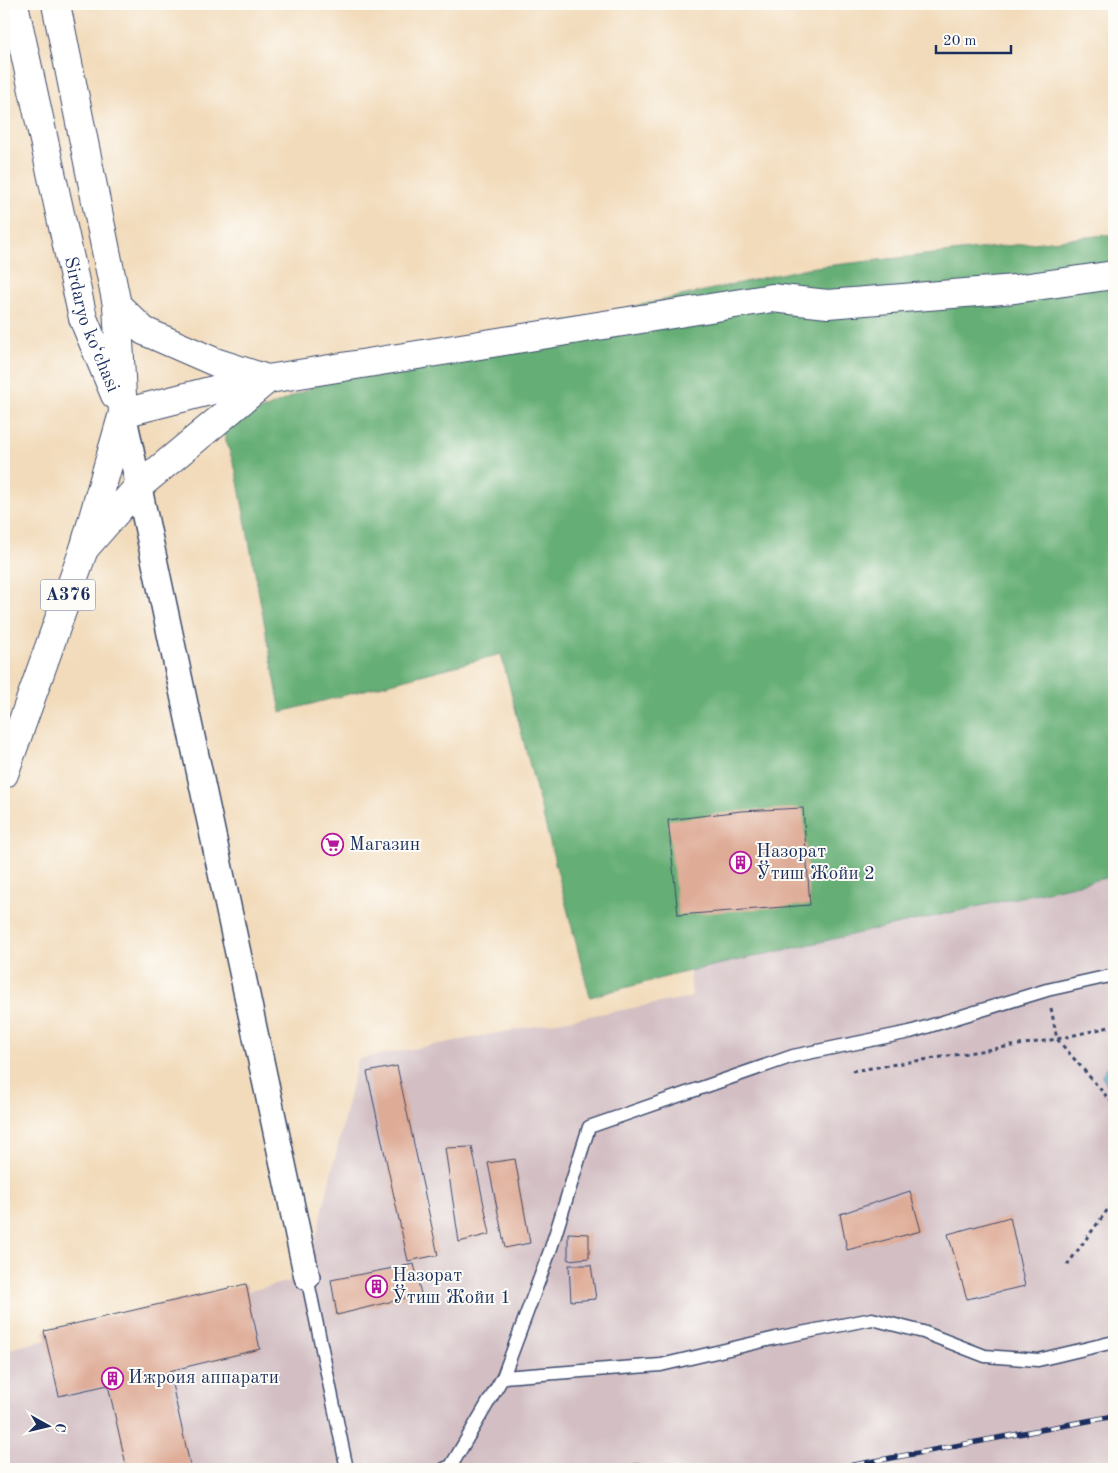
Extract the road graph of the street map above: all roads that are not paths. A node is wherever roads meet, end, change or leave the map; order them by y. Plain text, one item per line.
1 (14, 4) edge
2 (56, 4) edge
3 (1114, 275) edge
4 (117, 305) junction
5 (268, 379) junction
6 (123, 413) junction
7 (139, 486) junction
8 (84, 549) junction
9 (4, 774) edge
10 (1114, 975) edge
11 (307, 1277) joint
12 (1114, 1342) edge
13 (503, 1377) junction
14 (347, 1469) edge
15 (444, 1469) edge

1 - 6 street, Sirdaryo ko‘chasi
2 - 4 street, Sirdaryo ko‘chasi
3 - 5 street
4 - 5 street
4 - 6 street, Sirdaryo ko‘chasi
5 - 6 street
5 - 7 street
6 - 7 street
6 - 8 street, A376
7 - 8 street
7 - 11 street
8 - 9 street, A376
10 - 13 lane
11 - 14 lane
12 - 13 lane
13 - 15 lane

